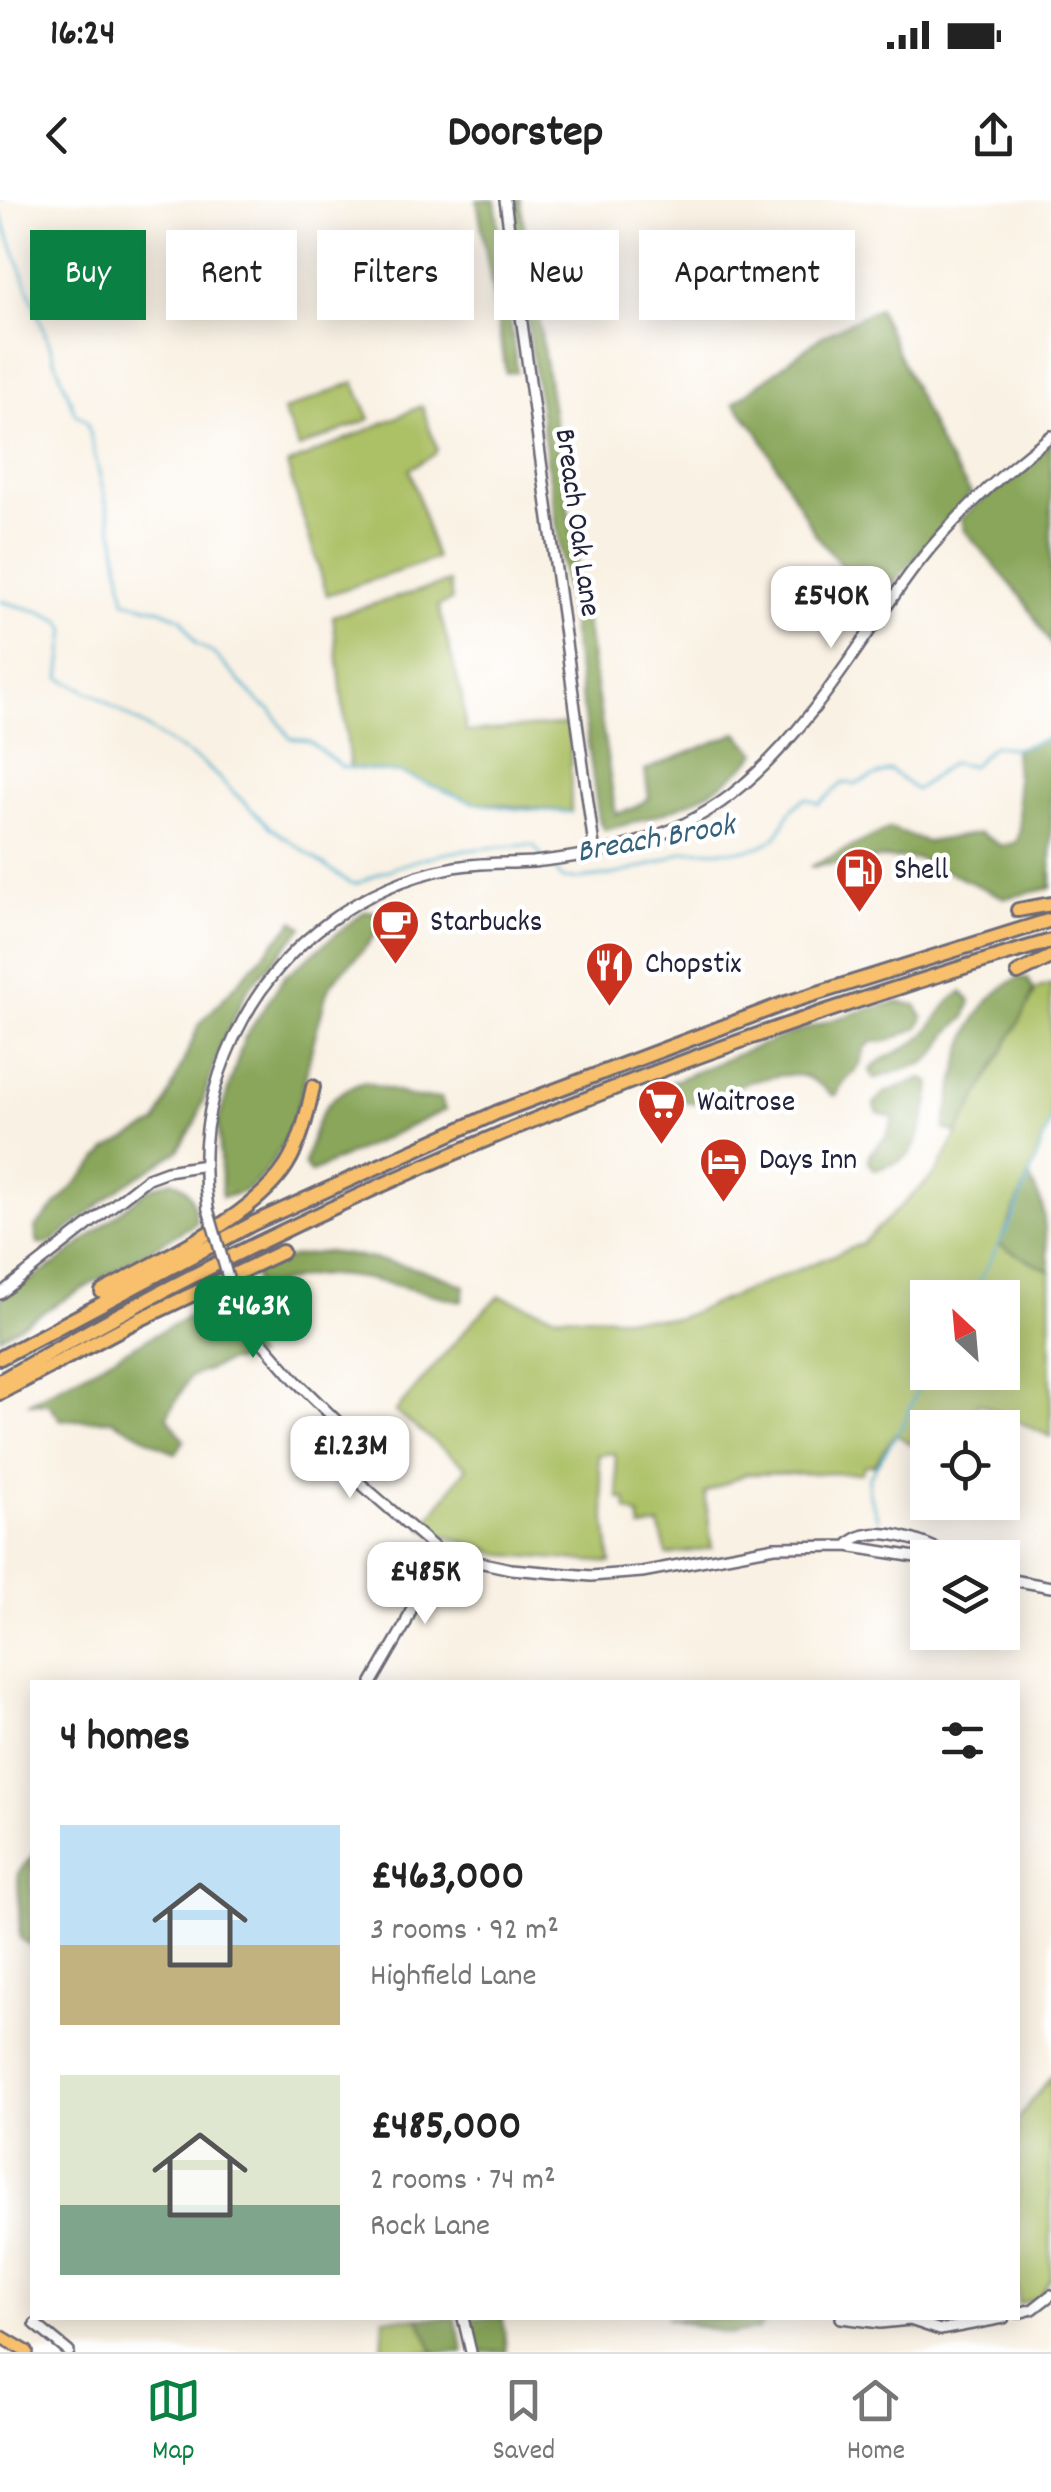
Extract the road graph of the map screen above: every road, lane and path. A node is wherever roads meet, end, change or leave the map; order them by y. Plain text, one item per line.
1 (505, 200) edge
2 (1051, 436) edge
3 (595, 853) junction
4 (1051, 904) edge
5 (1018, 910) dead end
6 (1051, 920) edge
7 (1051, 941) edge
8 (1051, 957) edge
9 (1018, 973) dead end
10 (314, 1086) dead end
11 (205, 1165) junction
12 (282, 1252) dead end
13 (0, 1294) edge
14 (4, 1356) edge
15 (0, 1381) edge
16 (0, 1393) edge
17 (916, 1540) edge
18 (847, 1546) junction
19 (436, 1549) junction
20 (910, 1556) edge
21 (1020, 1581) edge
22 (1051, 1587) edge
23 (373, 1680) edge
24 (1051, 2295) edge
25 (1020, 2313) edge
26 (463, 2320) edge
27 (857, 2320) edge
28 (910, 2320) edge
29 (910, 2320) edge
30 (993, 2320) edge
31 (34, 2324) dead end
32 (0, 2336) edge
33 (27, 2352) edge
34 (69, 2352) edge
35 (471, 2352) edge

1 - 3 street, Breach Oak Lane
2 - 3 street
3 - 11 street
4 - 5 highway
6 - 14 highway
7 - 15 highway
8 - 9 highway
10 - 14 highway
11 - 13 street
11 - 19 street, bridge
12 - 16 highway
17 - 18 street
18 - 19 street
18 - 20 street
19 - 23 street
21 - 22 street
24 - 25 street
26 - 35 street
27 - 28 street
29 - 30 street
31 - 34 street
32 - 33 main road

